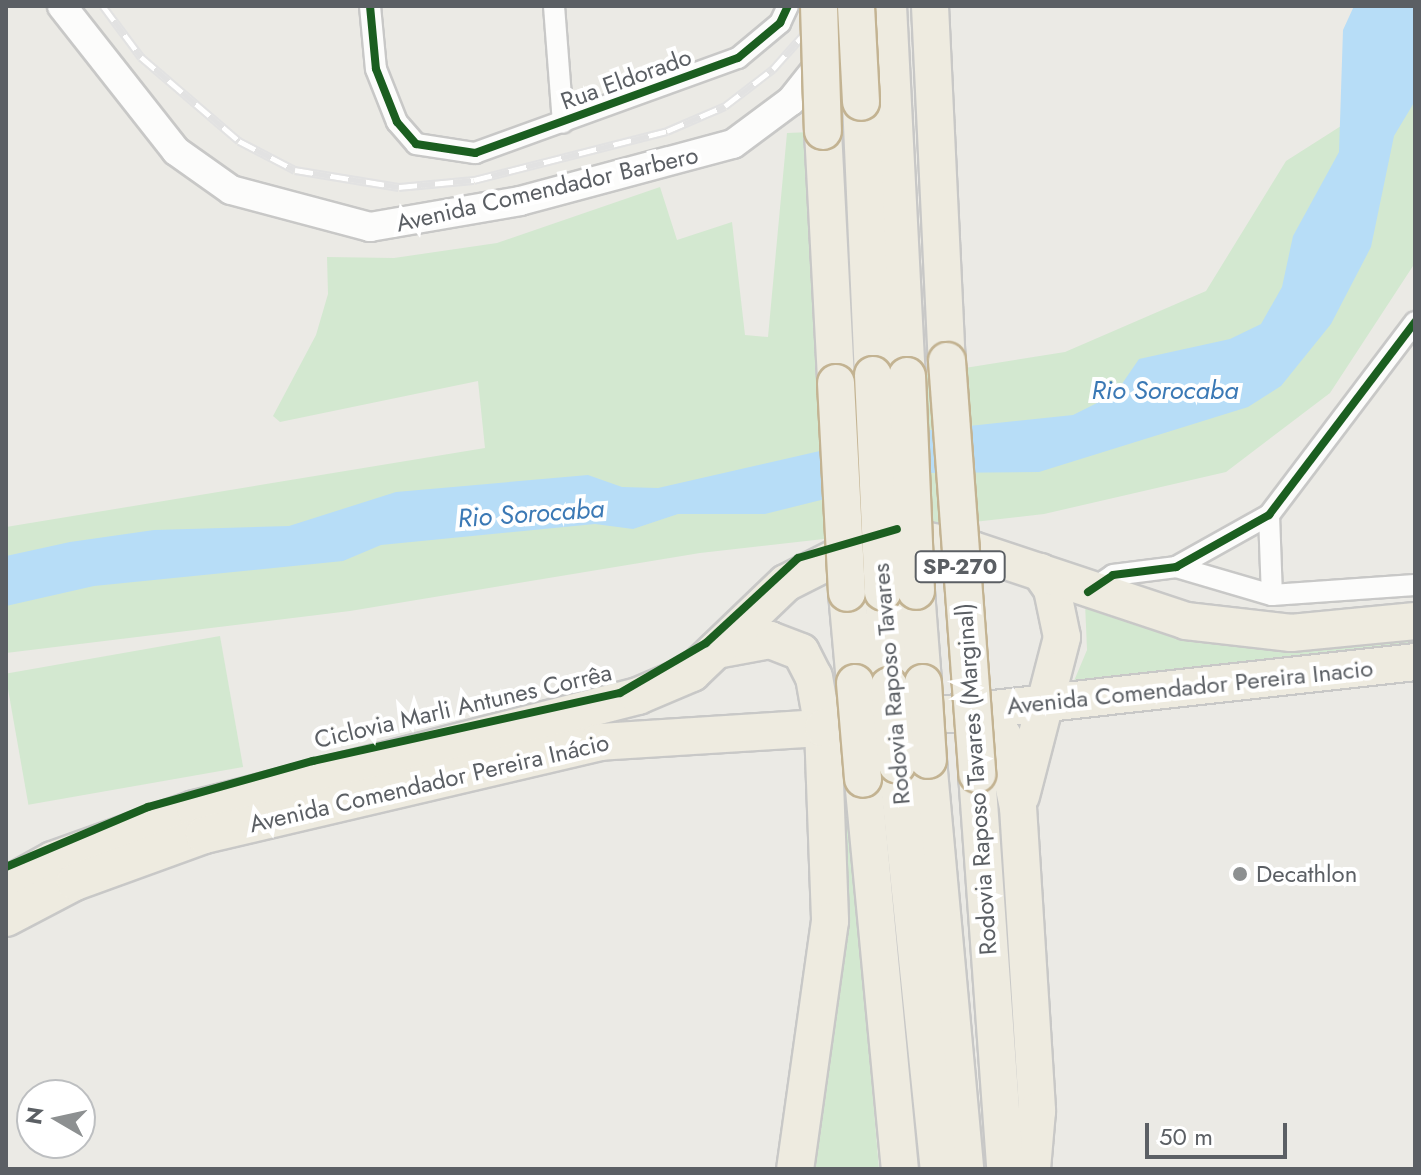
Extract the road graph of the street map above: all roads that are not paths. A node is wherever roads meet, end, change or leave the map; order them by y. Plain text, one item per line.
1 (62, 6) edge
2 (370, 6) edge
3 (554, 6) edge
4 (788, 6) edge
5 (819, 6) edge
6 (856, 6) edge
7 (866, 6) edge
8 (888, 6) edge
9 (930, 12) edge
10 (563, 123) junction
11 (1415, 322) edge
12 (890, 375) junction
13 (1269, 515) junction
14 (1176, 567) junction
15 (1040, 572) junction
16 (1415, 585) edge
17 (1088, 592) junction
18 (1272, 595) junction
19 (1415, 621) edge
20 (716, 650) junction
21 (1415, 662) edge
22 (816, 689) junction
23 (1155, 692) junction
24 (1044, 704) junction
25 (978, 711) junction
26 (823, 728) junction
27 (753, 731) junction
28 (1029, 758) junction
29 (912, 762) junction
30 (846, 784) junction
31 (1018, 807) junction
32 (6, 886) edge
33 (6, 918) edge
34 (1037, 1111) junction
35 (795, 1169) edge
36 (898, 1169) edge
37 (939, 1169) edge
38 (965, 1169) edge
39 (1005, 1169) edge
40 (1032, 1169) edge
41 (1054, 1169) edge

1 - 7 main road, Avenida Comendador Barbero
2 - 10 street, Rua Eldorado
3 - 10 street
4 - 10 street, Rua Eldorado
5 - 30 highway, Rodovia Raposo Tavares, bridge
6 - 12 highway, Rodovia Raposo Tavares / SP-270, bridge
8 - 12 highway, Rodovia Raposo Tavares / SP-270
9 - 39 highway, Rodovia Raposo Tavares (Marginal) / SP-270, bridge
11 - 13 street
12 - 29 highway, Rodovia Raposo Tavares / SP-270, bridge
13 - 14 street
13 - 18 street
14 - 17 street
14 - 18 street
15 - 17 highway, Avenida Comendador Pereira Inácio
15 - 20 highway, Avenida Comendador Pereira Inácio
15 - 24 highway
16 - 18 street
17 - 19 highway, Avenida Comendador Pereira Inácio
20 - 22 highway
20 - 32 highway, Avenida Comendador Pereira Inácio
21 - 23 highway, Avenida Comendador Pereira Inacio
22 - 26 highway
22 - 27 highway
23 - 24 highway, Avenida Comendador Pereira Inacio
23 - 28 highway
24 - 25 highway, Avenida Comendador Pereira Inacio
24 - 28 highway
25 - 26 highway, Avenida Comendador Pereira Inacio
25 - 31 highway
26 - 27 highway, Avenida Comendador Pereira Inácio
26 - 30 highway
27 - 30 highway
27 - 33 highway, Avenida Comendador Pereira Inácio
28 - 31 highway
29 - 37 highway, Rodovia Raposo Tavares / SP-270
29 - 38 highway, Rodovia Raposo Tavares / SP-270
30 - 35 highway
30 - 36 highway
31 - 34 highway
34 - 40 highway
34 - 41 highway

